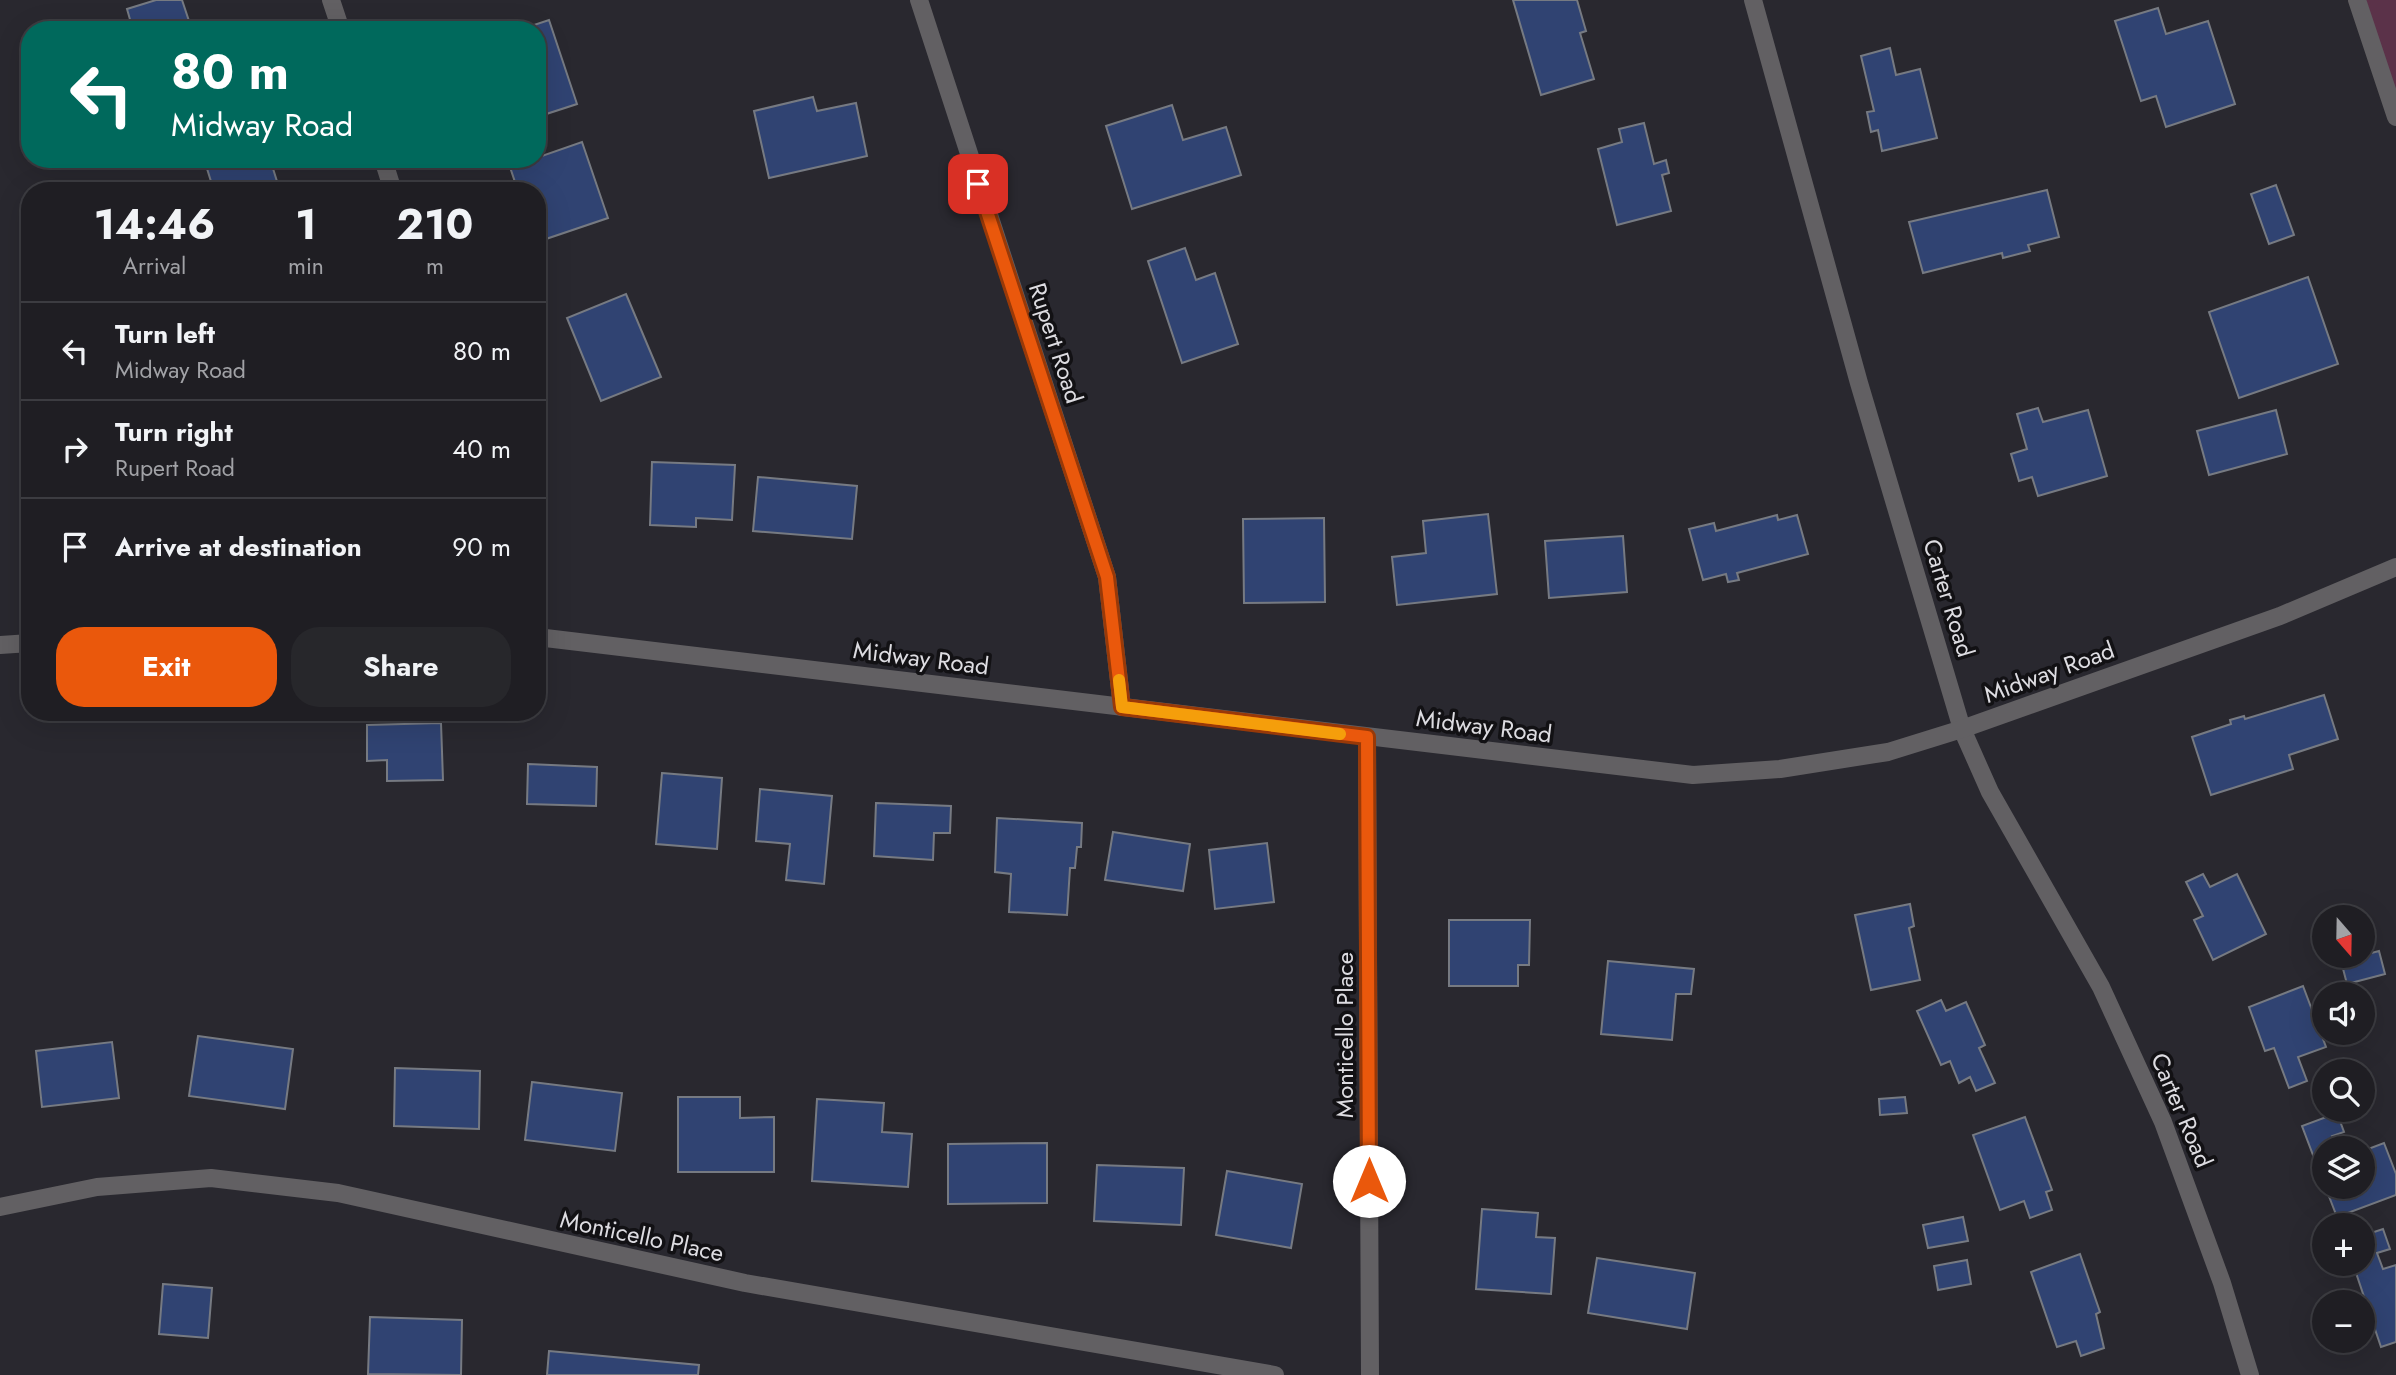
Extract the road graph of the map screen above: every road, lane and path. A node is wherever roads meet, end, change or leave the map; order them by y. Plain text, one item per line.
1 (331, 0) edge
2 (919, 0) edge
3 (1753, 0) edge
4 (2357, 0) edge
5 (338, 21) edge
6 (2396, 117) edge
7 (2396, 567) edge
8 (546, 638) edge
9 (21, 644) edge
10 (0, 645) edge
11 (1122, 707) junction
12 (1962, 729) junction
13 (1367, 737) junction
14 (0, 1207) edge
15 (1275, 1375) edge
16 (1370, 1375) edge
17 (2250, 1375) edge

1 - 5 street
2 - 11 street, Rupert Road
3 - 12 street, Carter Road
4 - 6 street
7 - 12 street, Midway Road
8 - 11 street, Midway Road
9 - 10 street
11 - 13 street, Midway Road
12 - 13 street, Midway Road
12 - 17 street, Carter Road
13 - 16 street, Monticello Place
14 - 15 street, Monticello Place

